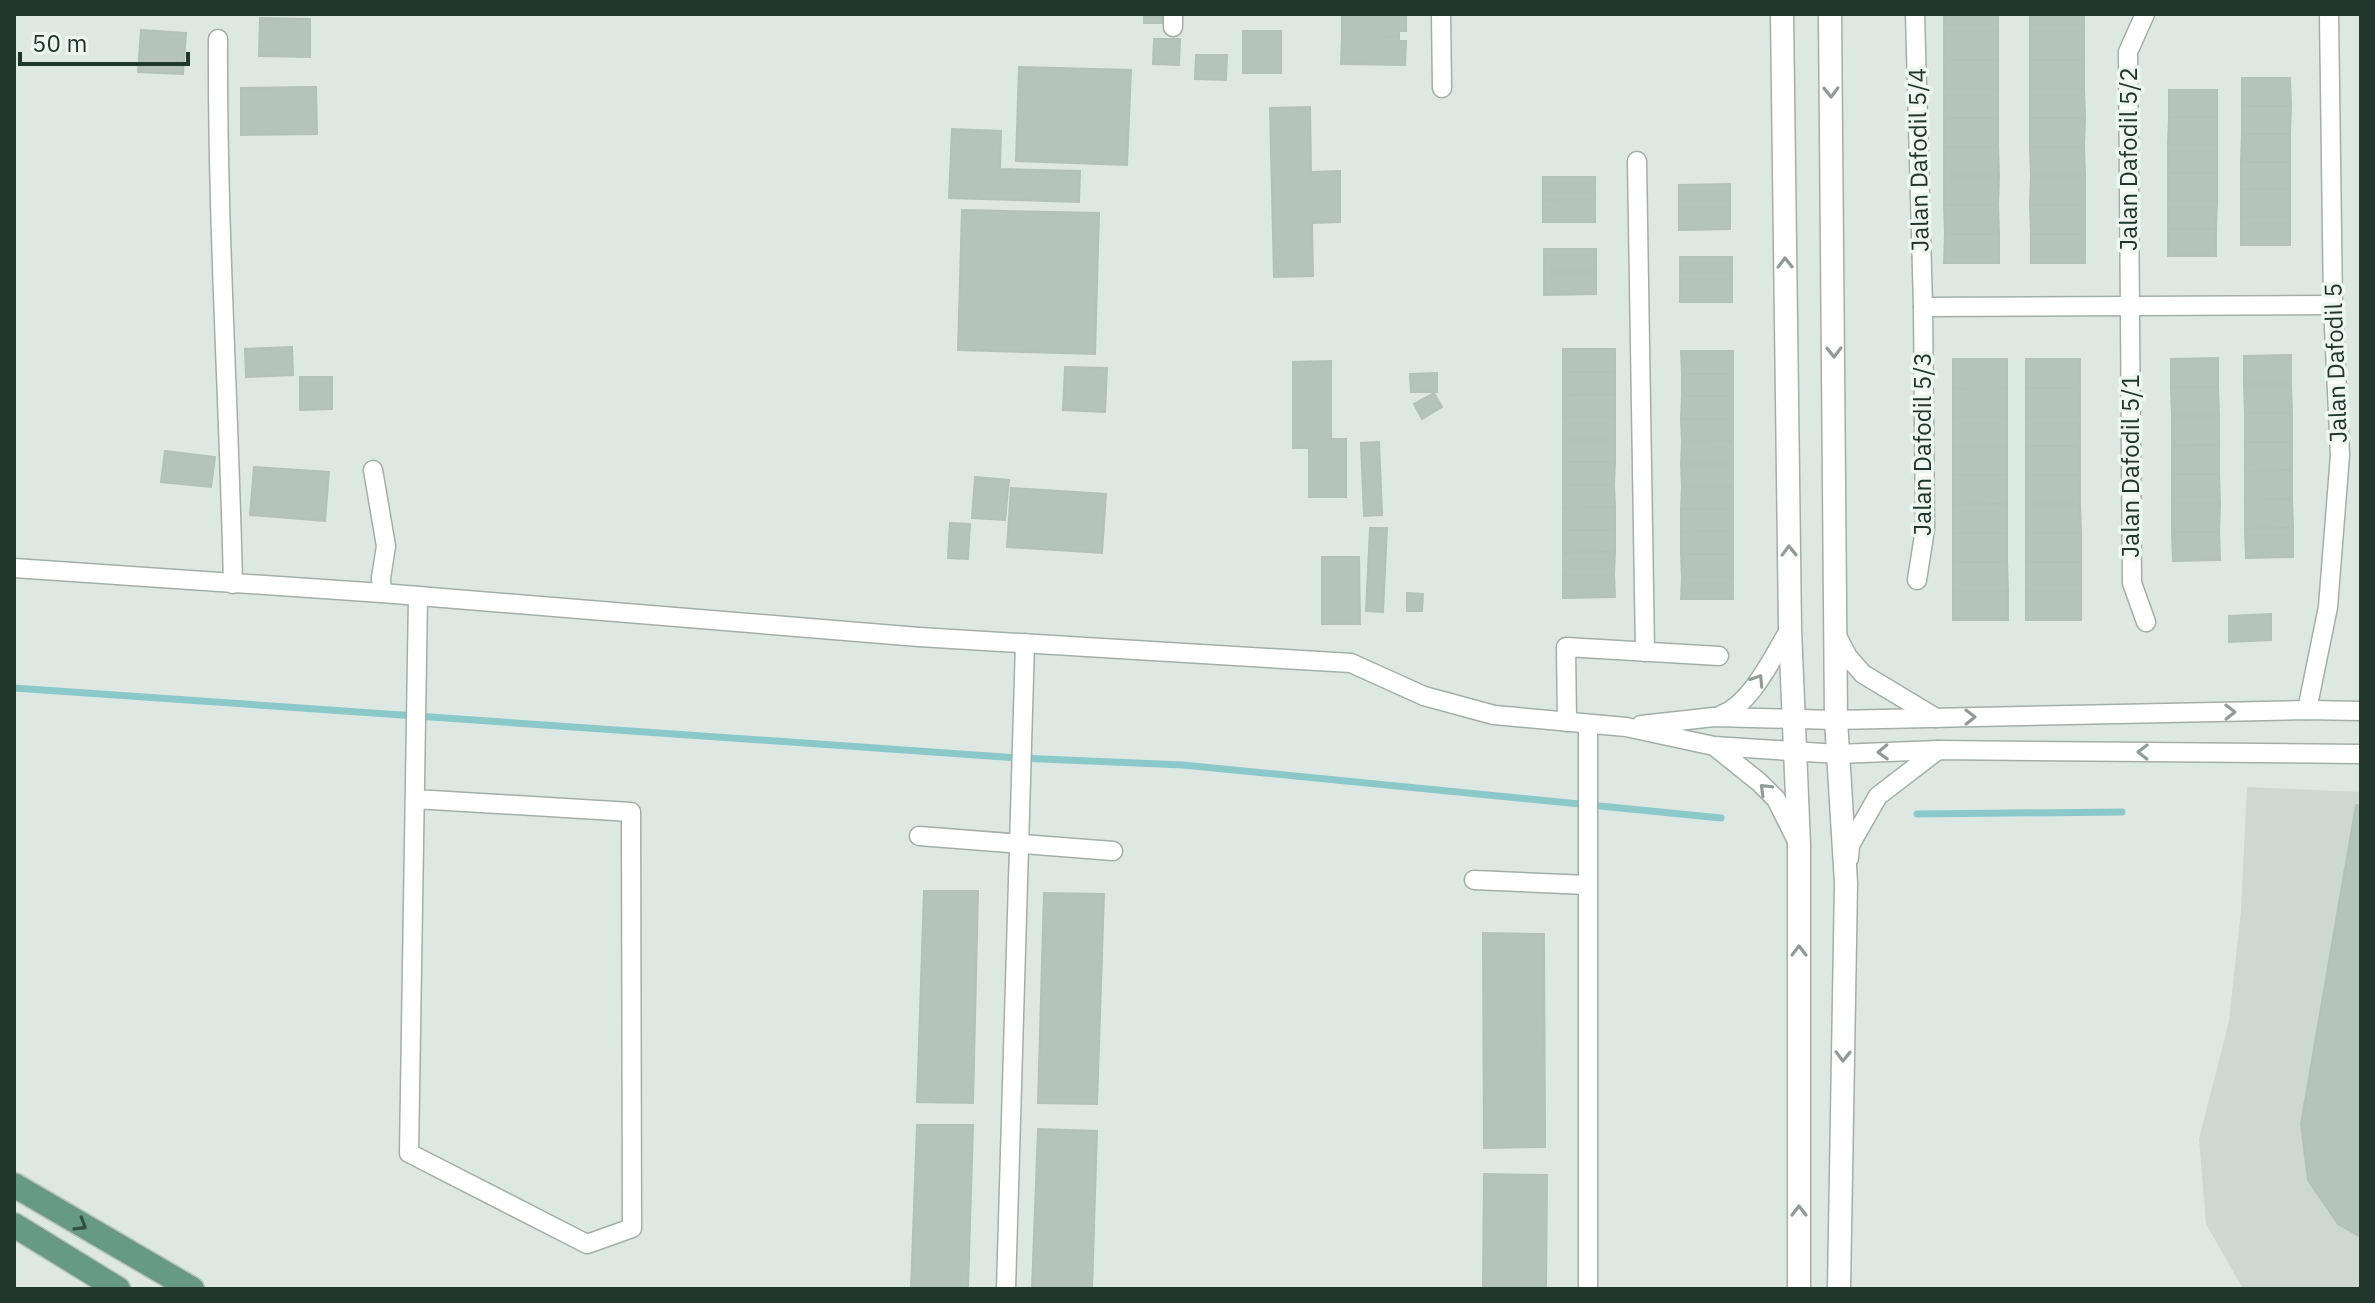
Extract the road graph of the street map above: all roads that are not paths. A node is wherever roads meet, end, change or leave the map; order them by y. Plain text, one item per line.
1 (1441, 14) edge
2 (1782, 14) edge
3 (1830, 14) edge
4 (1915, 14) edge
5 (2145, 14) edge
6 (2329, 14) edge
7 (218, 39) dead end
8 (1442, 88) dead end
9 (1637, 161) dead end
10 (2333, 305) junction
11 (1923, 307) junction
12 (2130, 307) junction
13 (373, 470) dead end
14 (14, 568) edge
15 (1917, 580) dead end
16 (233, 584) junction
17 (381, 585) junction
18 (418, 596) junction
19 (2146, 622) dead end
20 (1790, 629) junction
21 (1837, 636) junction
22 (1025, 643) junction
23 (1645, 652) junction
24 (1719, 656) dead end
25 (2307, 710) junction
26 (2361, 711) edge
27 (1714, 717) junction
28 (1936, 718) junction
29 (1794, 719) junction
30 (1836, 720) junction
31 (1567, 722) junction
32 (1588, 724) junction
33 (1626, 727) junction
34 (1714, 746) junction
35 (1938, 750) junction
36 (1797, 751) junction
37 (1838, 754) junction
38 (2361, 754) edge
39 (415, 799) junction
40 (919, 836) dead end
41 (1020, 844) junction
42 (1799, 845) junction
43 (1113, 851) dead end
44 (1474, 880) dead end
45 (1846, 883) junction
46 (1587, 885) junction
47 (14, 1185) edge
48 (14, 1225) edge
49 (118, 1289) edge
50 (192, 1289) edge
51 (1006, 1289) edge
52 (1588, 1289) edge
53 (1799, 1289) edge
54 (1839, 1289) edge

1 - 8 street
20 -> 2 street
3 -> 21 street
4 - 11 street, Jalan Dafodil 5/4
5 - 12 street, Jalan Dafodil 5/2
6 - 10 street, Jalan Dafodil 5
7 - 16 street
9 - 23 street
10 - 12 street
10 - 25 street, Jalan Dafodil 5
11 - 12 street
11 - 15 street, Jalan Dafodil 5/3
12 - 19 street, Jalan Dafodil 5/1
13 - 17 street
14 - 16 street
16 - 17 street
17 - 18 street
18 - 22 street
18 - 39 street
27 -> 20 street
20 - 29 street
21 - 28 street
21 - 30 street
22 - 31 street
22 - 41 street
23 - 24 street
23 - 31 street
25 - 26 street
28 -> 25 street
27 - 29 street
27 - 33 street
28 - 30 street
29 - 30 street
29 - 36 street
30 - 37 street
31 - 32 street
32 - 33 street
32 - 46 street
33 - 34 street
34 - 36 street
42 -> 34 street
35 -> 37 street
38 -> 35 street
35 - 45 street
36 - 37 street
36 - 42 street
37 - 45 street
39 - 39 street
40 - 41 street
41 - 43 street
41 - 51 street
53 -> 42 street
44 - 46 street
45 -> 54 street
46 - 52 street
47 -> 50 main road
48 - 49 main road

